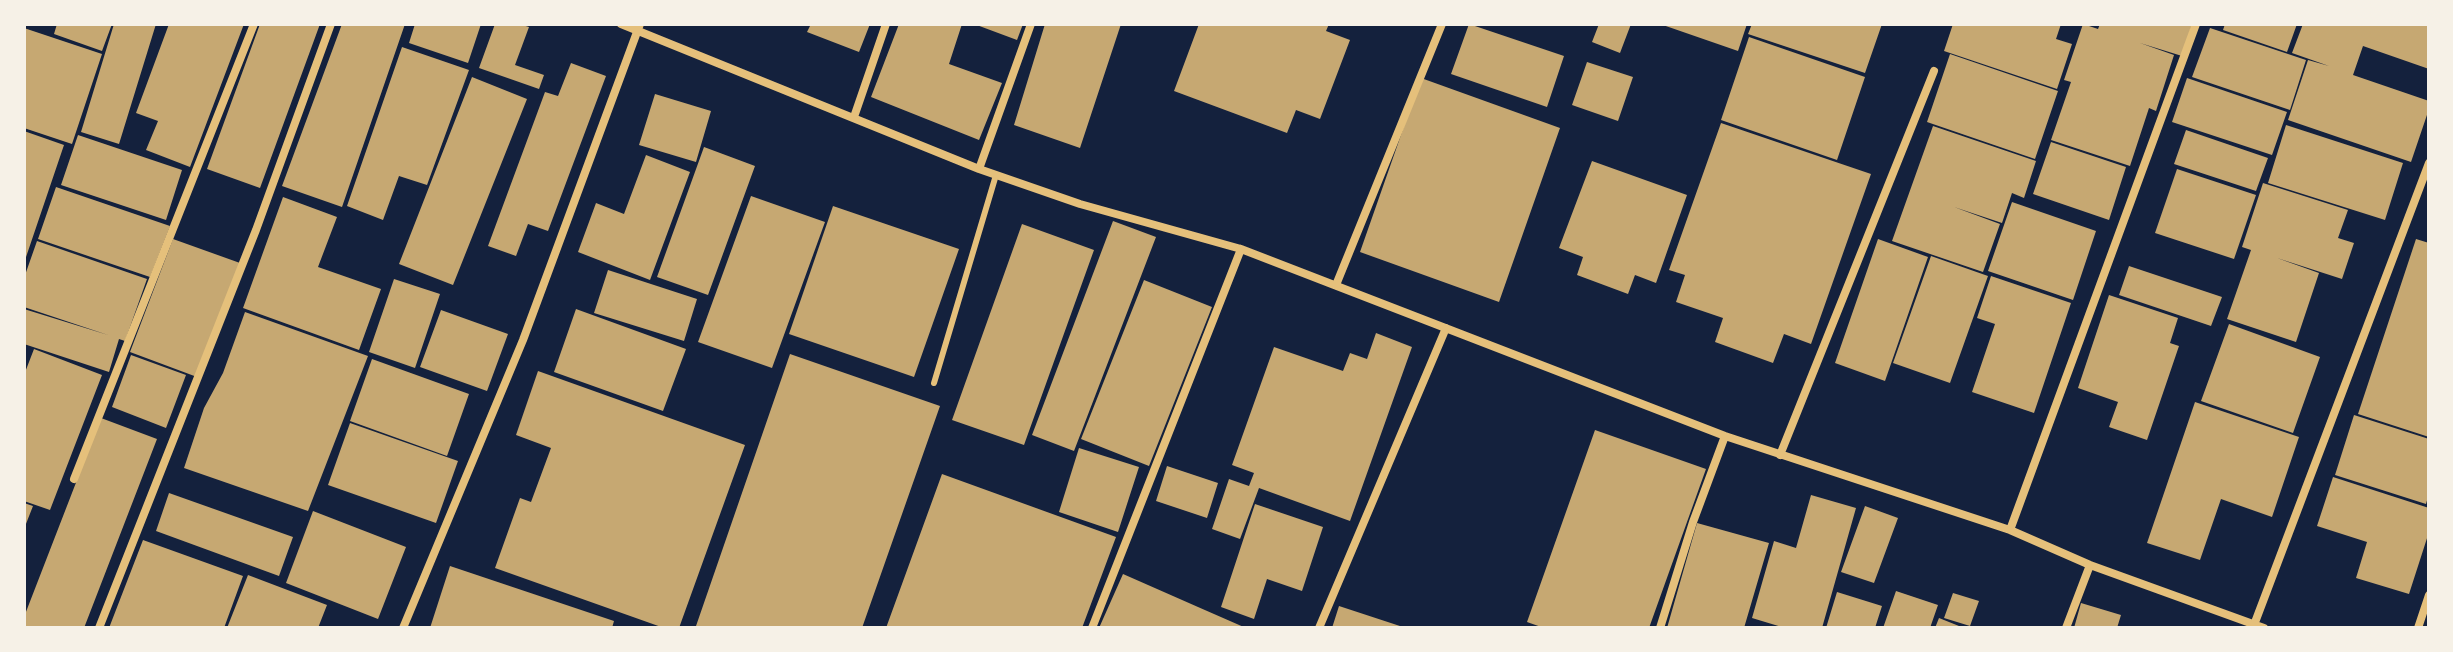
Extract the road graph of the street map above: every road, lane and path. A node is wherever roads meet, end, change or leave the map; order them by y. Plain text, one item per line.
1 (254, 24) edge
2 (331, 24) edge
3 (621, 24) edge
4 (886, 24) edge
5 (1031, 24) edge
6 (1442, 24) edge
7 (2196, 24) edge
8 (639, 27) edge
9 (1934, 71) dead end
10 (854, 117) junction
11 (2429, 163) edge
12 (979, 169) junction
13 (996, 175) junction
14 (1241, 249) junction
15 (1336, 285) junction
16 (1446, 328) junction
17 (934, 383) dead end
18 (1725, 436) junction
19 (1780, 455) junction
20 (74, 479) dead end
21 (2010, 530) junction
22 (2090, 565) junction
23 (2429, 595) edge
24 (2259, 626) edge
25 (99, 628) edge
26 (403, 628) edge
27 (1092, 628) edge
28 (1319, 628) edge
29 (1660, 628) edge
30 (2066, 628) edge
31 (2418, 628) edge

1 - 20 street
2 - 25 street
3 - 8 street
4 - 10 street
5 - 12 street
6 - 15 street
7 - 21 street
8 - 10 street
8 - 26 street
9 - 19 street
10 - 12 street
11 - 24 street
12 - 13 street
13 - 14 street
13 - 17 lane
14 - 15 street
14 - 27 street
15 - 16 street
16 - 18 street
16 - 28 street
18 - 19 street
18 - 29 street
19 - 21 street
21 - 22 street
22 - 24 street
22 - 30 street
23 - 31 street

